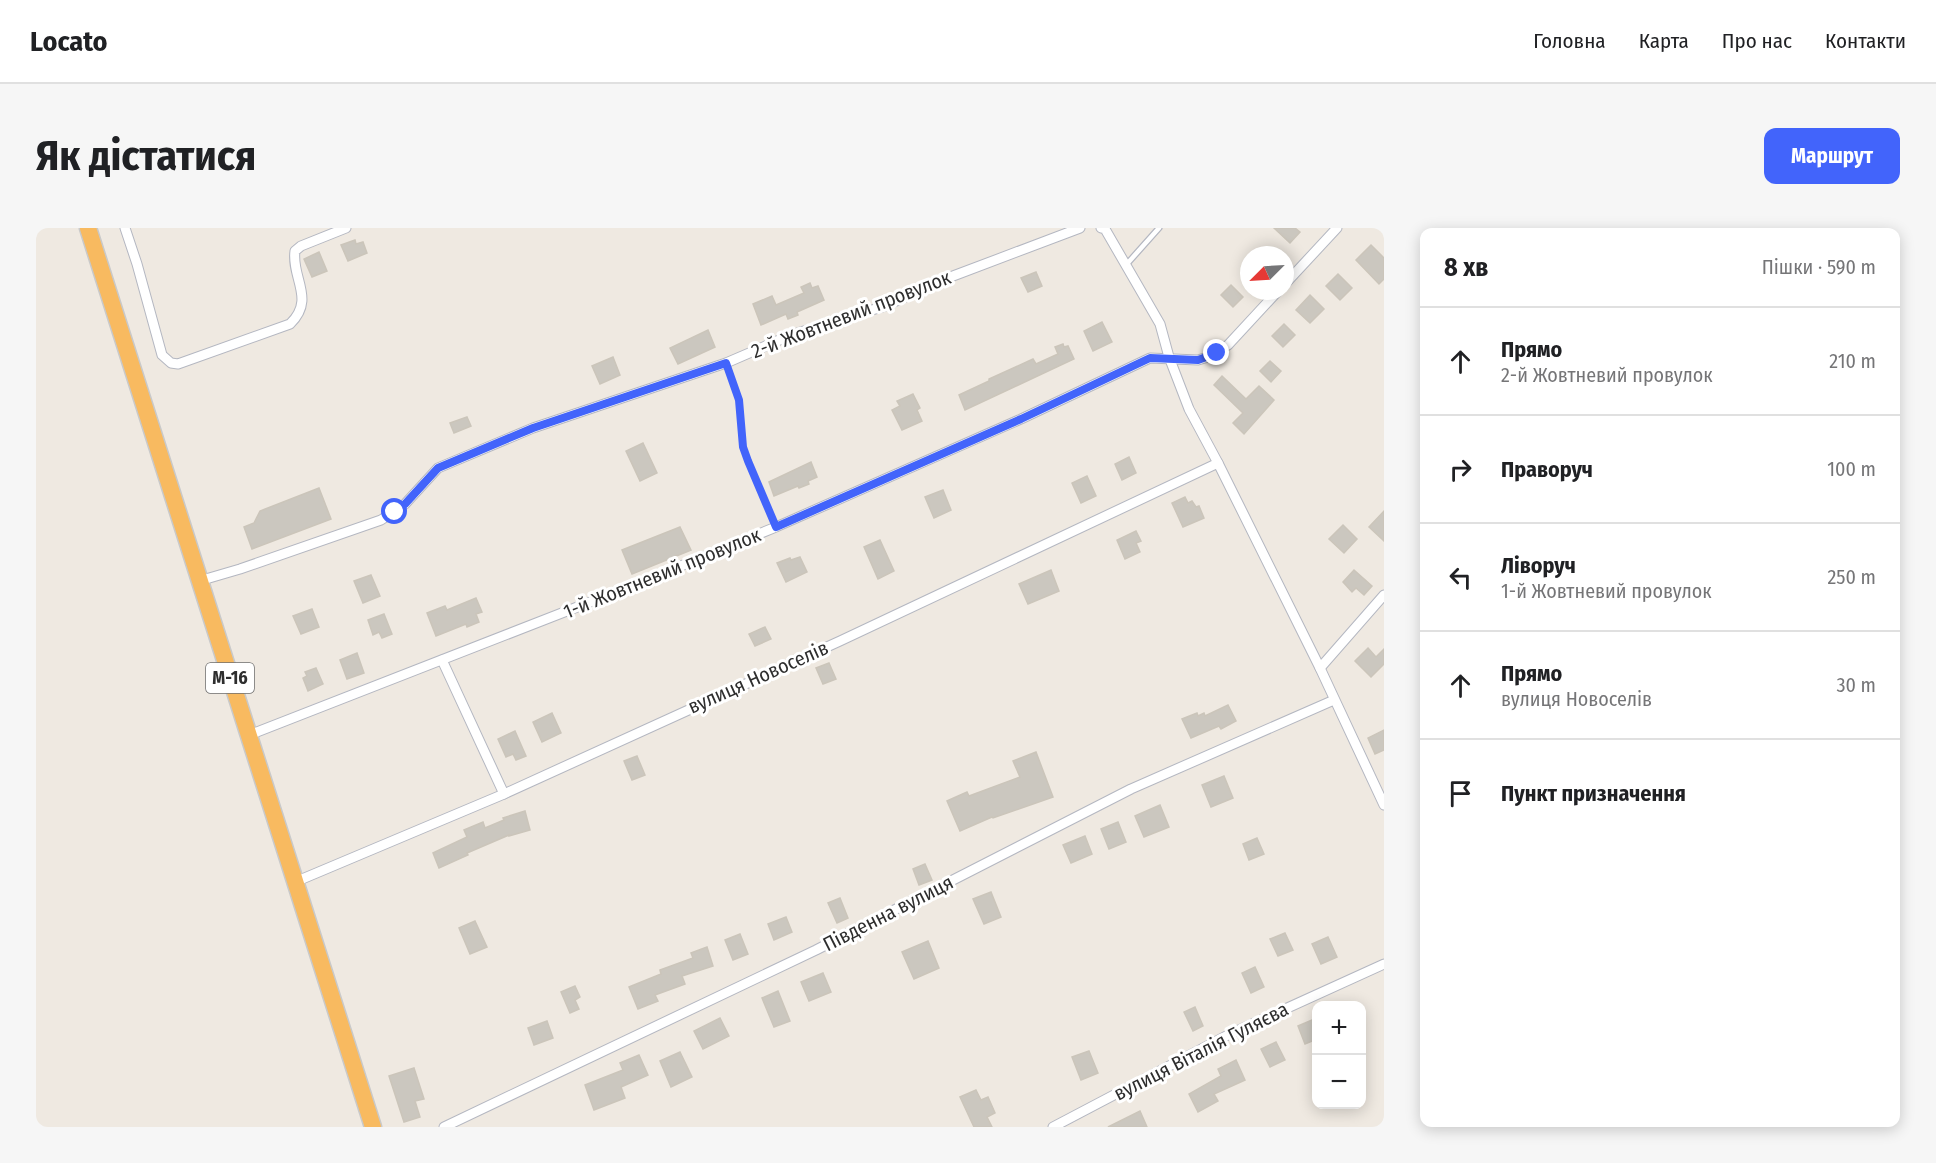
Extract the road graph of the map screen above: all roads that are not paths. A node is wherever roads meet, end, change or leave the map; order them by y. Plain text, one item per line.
1 (88, 228) edge
2 (125, 228) edge
3 (346, 228) edge
4 (1080, 228) edge
5 (1159, 228) edge
6 (1337, 228) edge
7 (1103, 229) edge
8 (1126, 265) junction
9 (1294, 274) edge
10 (1270, 300) edge
11 (1169, 357) junction
12 (1218, 464) junction
13 (199, 581) junction
14 (1384, 595) edge
15 (442, 660) junction
16 (1320, 668) junction
17 (1334, 700) junction
18 (249, 735) junction
19 (504, 794) junction
20 (1384, 805) edge
21 (295, 882) junction
22 (1384, 964) edge
23 (373, 1127) edge
24 (444, 1127) edge
25 (1053, 1127) edge

1 - 13 highway, М-16
2 - 3 street
4 - 13 street, 2-й Жовтневий провулок
5 - 8 lane
6 - 9 street
7 - 8 street
8 - 11 street
10 - 11 street
11 - 12 street
11 - 15 street, 1-й Жовтневий провулок
12 - 16 street
12 - 19 street, вулиця Новоселів
13 - 18 highway, М-16
14 - 16 street
15 - 18 street, 1-й Жовтневий провулок
15 - 19 street
16 - 17 street
17 - 20 street
17 - 24 street, Південна вулиця
18 - 21 highway, М-16
19 - 21 street, вулиця Новоселів
21 - 23 highway, М-16
22 - 25 street, вулиця Віталія Гуляєва

